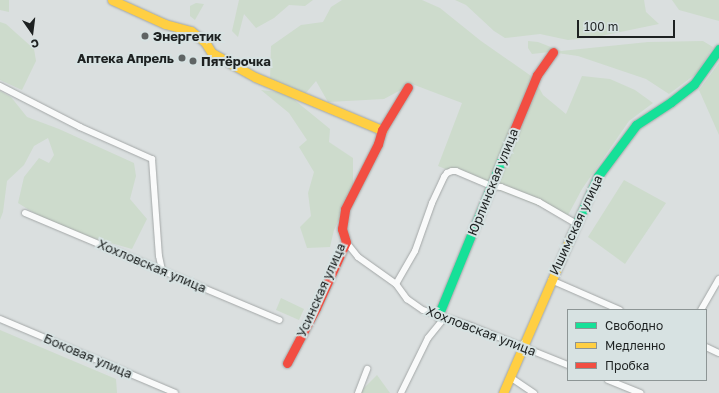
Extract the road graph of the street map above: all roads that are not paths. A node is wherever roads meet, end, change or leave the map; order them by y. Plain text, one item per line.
1 (112, 0) edge
2 (719, 49) edge
3 (553, 52) dead end
4 (0, 86) edge
5 (408, 87) dead end
6 (382, 130) junction
7 (492, 186) junction
8 (24, 213) dead end
9 (575, 223) junction
10 (346, 242) junction
11 (162, 270) junction
12 (719, 279) edge
13 (551, 280) junction
14 (396, 284) junction
15 (618, 309) edge
16 (702, 309) edge
17 (441, 317) junction
18 (0, 319) edge
19 (279, 320) dead end
20 (522, 346) junction
21 (707, 347) edge
22 (719, 353) edge
23 (287, 363) dead end
24 (567, 365) edge
25 (367, 369) dead end
26 (510, 377) junction
27 (611, 381) edge
28 (175, 393) edge
29 (358, 393) edge
30 (401, 393) edge
31 (503, 393) edge
32 (534, 393) edge
33 (641, 393) edge

1 - 6 street
2 - 9 street, Ишимская улица
3 - 7 street, Юрлинская улица
4 - 11 street
5 - 6 street, Усинская улица
6 - 10 street, Усинская улица
7 - 9 street
7 - 14 street
7 - 17 street, Юрлинская улица
8 - 11 street, Хохловская улица
9 - 13 street, Ишимская улица
10 - 14 street, Хохловская улица
10 - 23 street, Усинская улица
11 - 19 street, Хохловская улица
12 - 16 street
13 - 15 street
13 - 20 street, Ишимская улица
14 - 17 street, Хохловская улица
17 - 20 street, Хохловская улица
17 - 30 street, Юрлинская улица
18 - 28 street, Боковая улица
20 - 24 street, Хохловская улица
20 - 26 street, Ишимская улица
21 - 22 street
25 - 29 street
26 - 31 street, Ишимская улица
26 - 32 street
27 - 33 street

